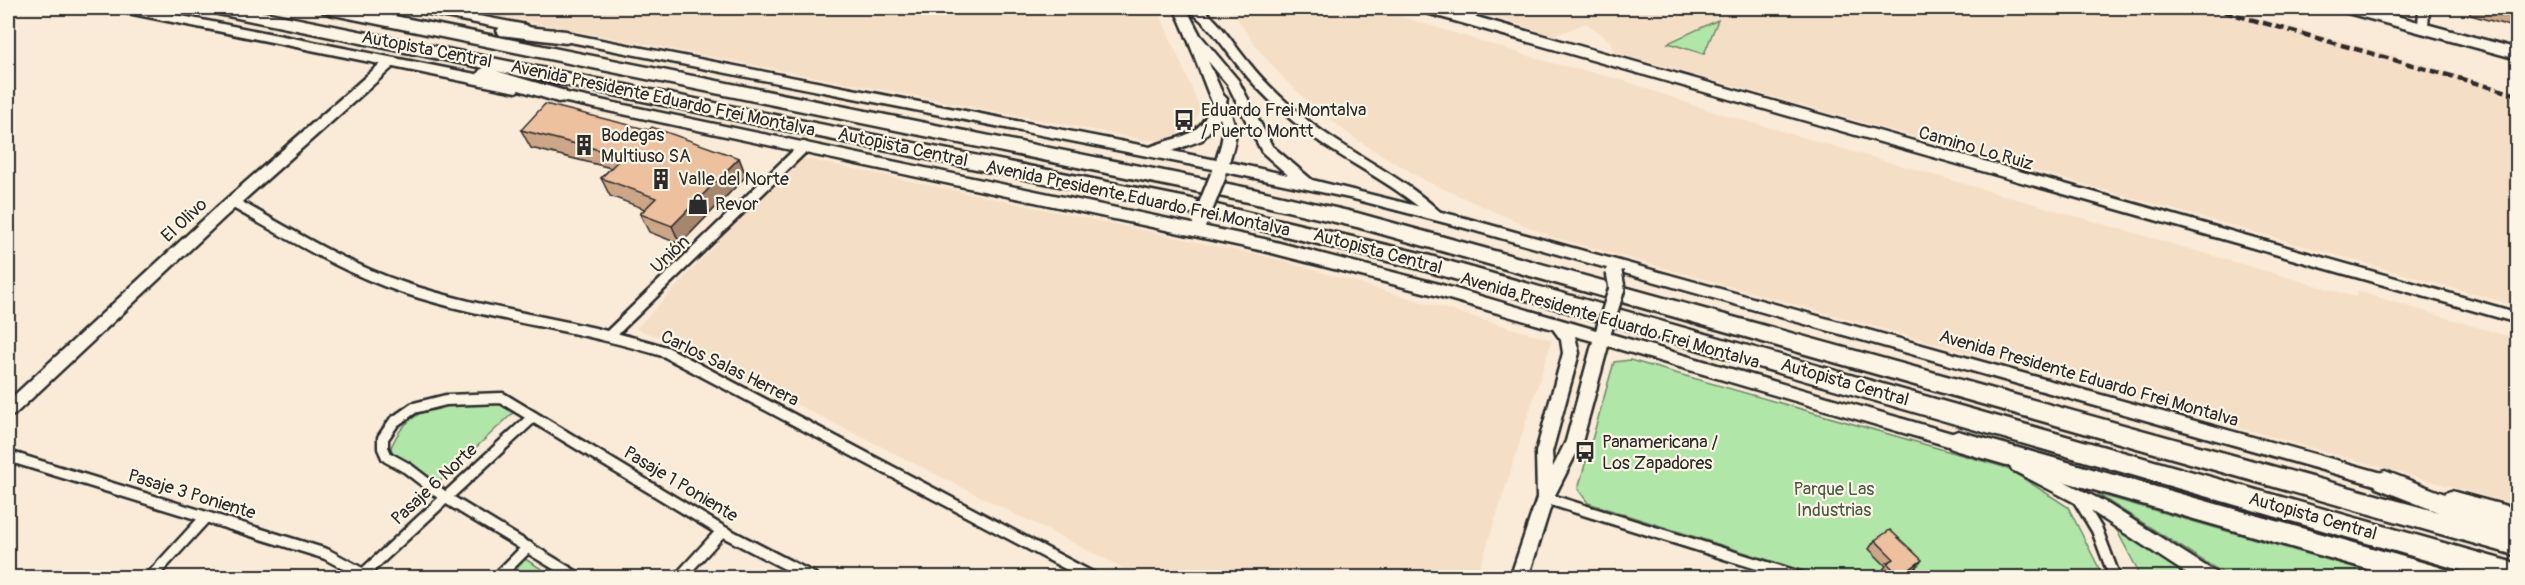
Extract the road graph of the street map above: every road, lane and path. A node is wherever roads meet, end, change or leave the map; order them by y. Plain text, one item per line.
1 (123, 8) edge
2 (218, 8) edge
3 (329, 8) edge
4 (420, 8) edge
5 (1180, 8) edge
6 (1193, 8) edge
7 (1427, 8) edge
8 (2352, 8) edge
9 (2424, 8) edge
10 (377, 17) junction
11 (2423, 28) junction
12 (354, 35) junction
13 (566, 37) junction
14 (1195, 37) junction
15 (2517, 54) edge
16 (390, 62) junction
17 (558, 96) junction
18 (1220, 99) junction
19 (804, 147) junction
20 (1146, 151) junction
21 (1220, 171) junction
22 (1310, 184) junction
23 (232, 202) junction
24 (1436, 215) junction
25 (1198, 225) junction
26 (1601, 260) junction
27 (2517, 318) edge
28 (1558, 325) junction
29 (1603, 334) junction
30 (610, 335) junction
31 (8, 410) edge
32 (533, 417) junction
33 (1958, 441) junction
34 (8, 456) edge
35 (2385, 482) junction
36 (2073, 492) junction
37 (446, 498) junction
38 (1545, 498) junction
39 (2517, 517) edge
40 (205, 518) junction
41 (722, 531) junction
42 (2517, 533) edge
43 (2517, 545) edge
44 (528, 547) junction
45 (2517, 575) edge
46 (361, 576) edge
47 (150, 578) edge
48 (497, 578) edge
49 (578, 578) edge
50 (679, 578) edge
51 (813, 578) edge
52 (1094, 578) edge
53 (1519, 578) edge
54 (1802, 578) edge
55 (2115, 578) edge
56 (2209, 578) edge
57 (2439, 578) edge

1 - 16 main road, Avenida Presidente Eduardo Frei Montalva
2 - 12 highway, Autopista Central
3 - 10 highway, Autopista Central
4 - 13 main road, Avenida Presidente Eduardo Frei Montalva
5 - 14 main road
6 - 24 street
7 - 27 street, Camino Lo Ruiz
8 - 11 street
9 - 11 street
10 - 13 highway
10 - 43 highway, Autopista Central
11 - 15 street
12 - 17 highway
12 - 45 highway, Autopista Central
13 - 20 main road, Avenida Presidente Eduardo Frei Montalva
14 - 18 main road
14 - 22 main road
16 - 17 main road, Avenida Presidente Eduardo Frei Montalva
16 - 23 main road, El Olivo
17 - 19 main road, Avenida Presidente Eduardo Frei Montalva
18 - 20 main road
18 - 21 main road
19 - 25 main road, Avenida Presidente Eduardo Frei Montalva
19 - 30 street, Unión
20 - 21 main road, Avenida Presidente Eduardo Frei Montalva
21 - 22 main road, Avenida Presidente Eduardo Frei Montalva
21 - 25 main road, bridge
22 - 24 main road, Avenida Presidente Eduardo Frei Montalva
23 - 30 street, Carlos Salas Herrera
23 - 31 main road, El Olivo
24 - 26 main road, Avenida Presidente Eduardo Frei Montalva
25 - 28 main road, Avenida Presidente Eduardo Frei Montalva
26 - 29 main road, bridge
26 - 35 main road, Avenida Presidente Eduardo Frei Montalva
28 - 29 main road, Avenida Presidente Eduardo Frei Montalva
28 - 38 main road
29 - 33 main road, Avenida Presidente Eduardo Frei Montalva
29 - 38 main road
30 - 52 street, Carlos Salas Herrera
32 - 37 street, Pasaje 6 Norte
32 - 37 street, Pasaje 1 Poniente
32 - 41 street, Pasaje 1 Poniente
33 - 36 main road, Avenida Presidente Eduardo Frei Montalva
33 - 57 highway
34 - 40 street, Pasaje 3 Poniente
35 - 39 main road, Avenida Presidente Eduardo Frei Montalva
35 - 42 highway
36 - 55 street
36 - 56 main road, Avenida Presidente Eduardo Frei Montalva
37 - 44 street, Pasaje 1 Poniente
37 - 46 street, Pasaje 6 Norte
38 - 53 main road
38 - 54 street
40 - 46 street, Pasaje 3 Poniente
40 - 47 street
41 - 50 street
41 - 51 street, Pasaje 1 Poniente
44 - 48 street
44 - 49 street, Pasaje 1 Poniente

